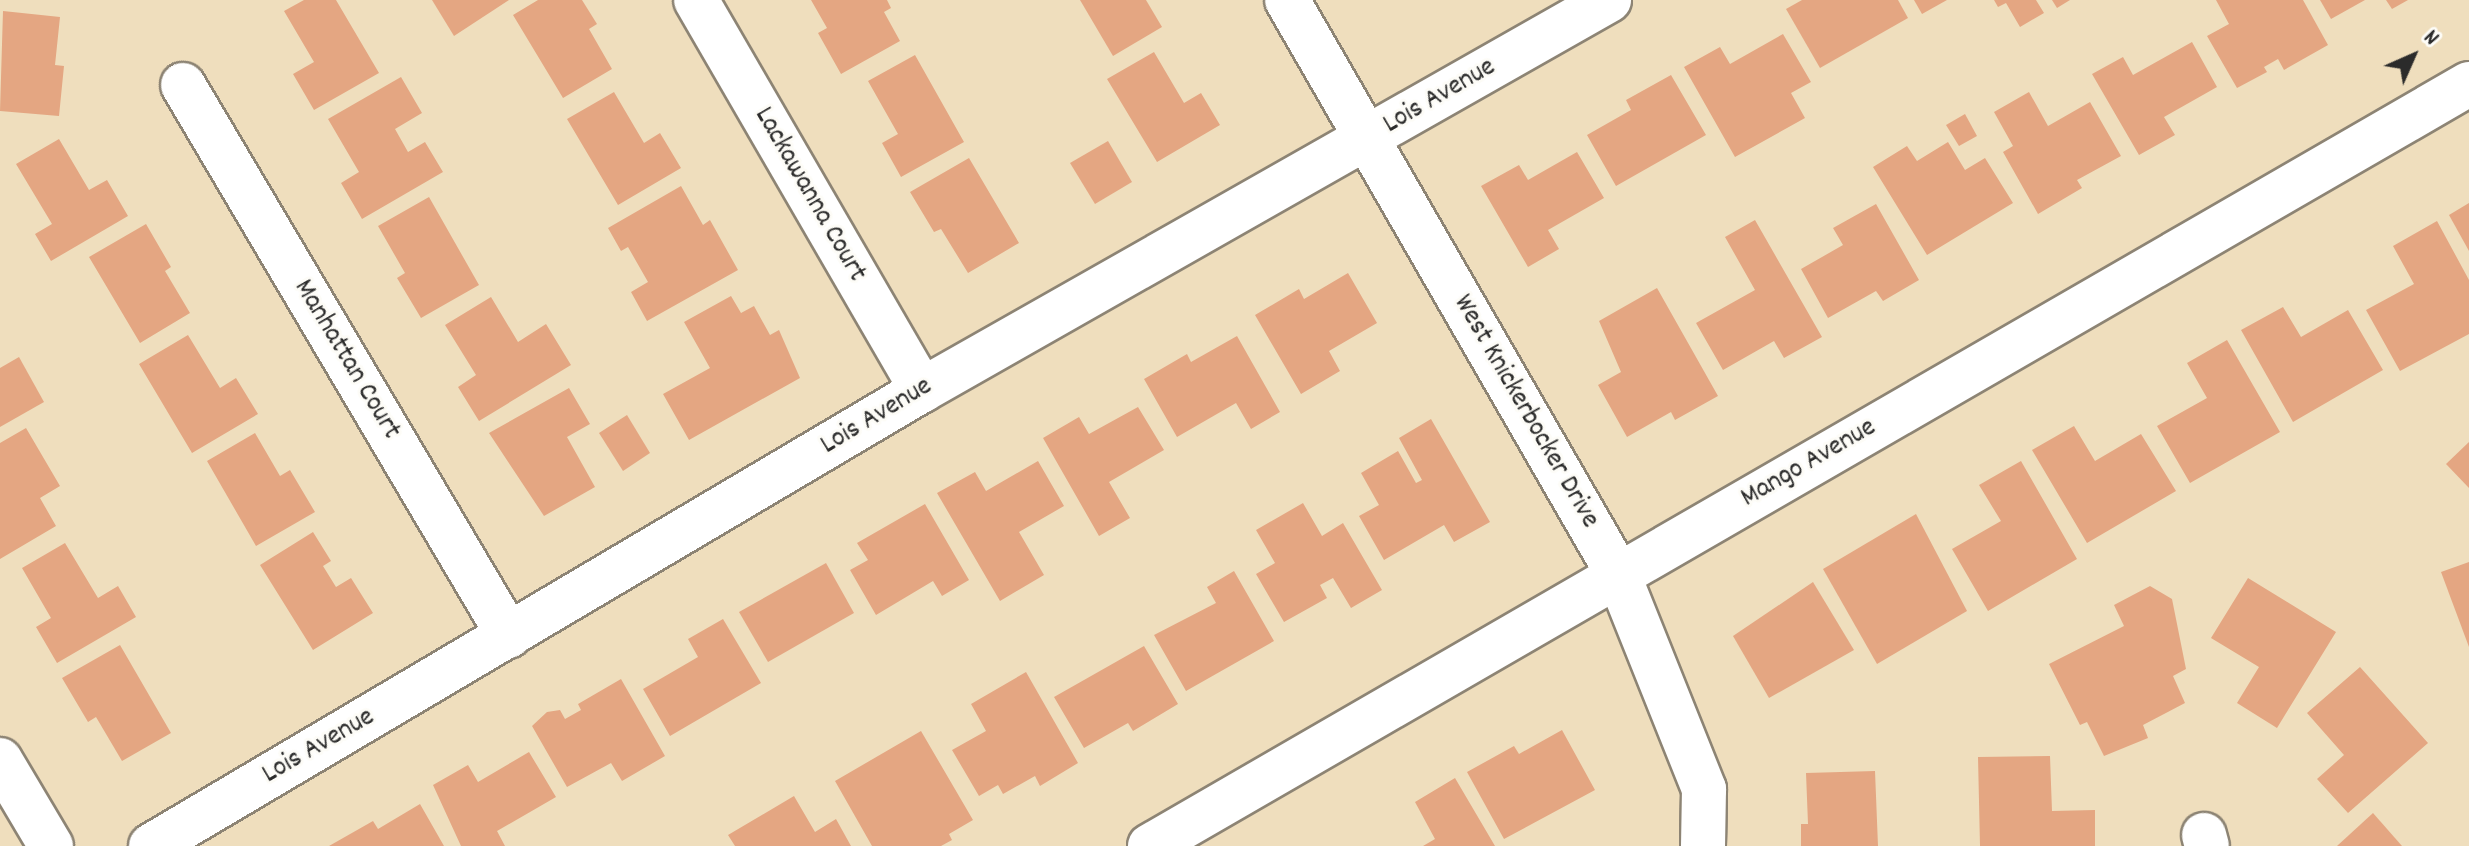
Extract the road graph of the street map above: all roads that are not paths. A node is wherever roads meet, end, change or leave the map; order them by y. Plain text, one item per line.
1 (696, 0) edge
2 (1287, 0) edge
3 (1609, 0) edge
4 (2469, 84) edge
5 (183, 85) dead end
6 (1367, 138) junction
7 (922, 390) junction
8 (1618, 574) junction
9 (509, 636) junction
10 (0, 760) edge
11 (1154, 845) edge
12 (51, 846) edge
13 (151, 846) edge
14 (1703, 846) edge

1 - 7 street, Lackawanna Court
2 - 6 street, West Knickerbocker Drive
3 - 6 street, Lois Avenue
4 - 8 street, Mango Avenue
5 - 9 street, Manhattan Court
6 - 7 street, Lois Avenue
6 - 8 street, West Knickerbocker Drive
7 - 9 street, Lois Avenue
8 - 11 street, Mango Avenue
8 - 14 street, West Knickerbocker Drive
9 - 13 street, Lois Avenue
10 - 12 street

